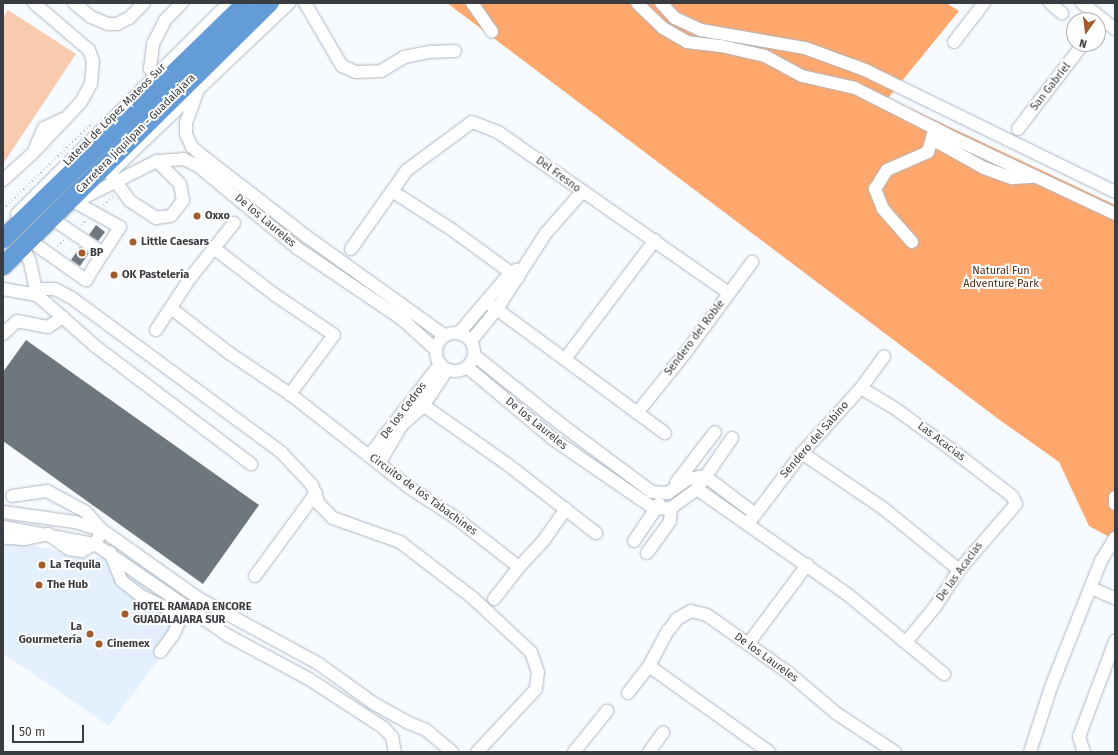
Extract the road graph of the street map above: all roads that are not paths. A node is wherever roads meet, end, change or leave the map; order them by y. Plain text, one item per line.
1 (34, 3) edge
2 (74, 3) edge
3 (144, 3) edge
4 (182, 3) edge
5 (229, 3) edge
6 (246, 3) edge
7 (270, 3) edge
8 (289, 3) edge
9 (306, 3) edge
10 (472, 3) edge
11 (637, 3) edge
12 (661, 3) edge
13 (984, 3) edge
14 (1050, 3) edge
15 (1082, 3) edge
16 (1091, 12) edge
17 (1062, 13) dead end
18 (492, 32) dead end
19 (954, 42) dead end
20 (455, 51) dead end
21 (1077, 52) edge
22 (155, 76) junction
23 (198, 90) junction
24 (1018, 129) dead end
25 (934, 134) junction
26 (197, 159) junction
27 (157, 161) junction
28 (112, 177) junction
29 (3, 180) edge
30 (392, 191) junction
31 (582, 192) junction
32 (1115, 192) edge
33 (243, 196) junction
34 (80, 200) junction
35 (1115, 214) edge
36 (52, 217) junction
37 (234, 223) dead end
38 (3, 230) edge
39 (306, 236) junction
40 (3, 239) edge
41 (655, 240) junction
42 (26, 242) junction
43 (912, 242) dead end
44 (215, 248) junction
45 (297, 248) junction
46 (351, 249) dead end
47 (102, 253) junction
48 (752, 262) dead end
49 (3, 266) edge
50 (514, 276) junction
51 (3, 289) edge
52 (34, 292) junction
53 (729, 293) junction
54 (492, 305) junction
55 (172, 309) junction
56 (62, 317) junction
57 (156, 330) dead end
58 (459, 333) junction
59 (3, 334) edge
60 (444, 335) junction
61 (471, 341) junction
62 (435, 349) junction
63 (474, 355) junction
64 (884, 356) dead end
65 (565, 359) junction
66 (443, 367) junction
67 (467, 367) junction
68 (861, 388) junction
69 (290, 394) junction
70 (413, 398) junction
71 (424, 405) junction
72 (637, 412) junction
73 (715, 432) dead end
74 (665, 433) dead end
75 (732, 438) dead end
76 (802, 453) junction
77 (369, 456) junction
78 (251, 464) dead end
79 (378, 464) junction
80 (705, 476) junction
81 (697, 489) junction
82 (668, 493) junction
83 (316, 494) junction
84 (12, 496) dead end
85 (1115, 497) edge
86 (1016, 504) joint
87 (1115, 504) edge
88 (671, 508) junction
89 (655, 509) junction
90 (566, 510) junction
91 (3, 512) edge
92 (755, 514) junction
93 (747, 525) junction
94 (3, 526) edge
95 (102, 530) junction
96 (596, 533) dead end
97 (48, 534) junction
98 (7, 538) dead end
99 (1115, 538) edge
100 (634, 540) dead end
101 (96, 544) junction
102 (110, 552) junction
103 (647, 553) dead end
104 (807, 565) junction
105 (519, 566) junction
106 (959, 570) junction
107 (255, 576) dead end
108 (172, 580) junction
109 (1091, 588) junction
110 (165, 592) junction
111 (494, 598) dead end
112 (1115, 598) edge
113 (158, 603) junction
114 (1115, 641) edge
115 (906, 642) junction
116 (748, 644) junction
117 (160, 652) dead end
118 (649, 666) junction
119 (944, 674) dead end
120 (628, 693) dead end
121 (607, 711) dead end
122 (405, 720) junction
123 (664, 733) dead end
124 (392, 737) junction
125 (1081, 749) edge
126 (447, 751) edge
127 (395, 752) edge
128 (477, 752) edge
129 (574, 752) edge
130 (649, 752) edge
131 (770, 752) edge
132 (895, 752) edge
133 (1030, 752) edge

1 - 29 street
2 - 3 street
4 - 22 street
5 - 22 street, Lateral de López Mateos Sur
6 - 40 highway, Carretera Jiquilpan - Guadalajara
7 - 36 highway, Carretera Jiquilpan - Guadalajara
8 - 23 street
9 - 20 street
10 - 18 street
11 - 25 street
12 - 32 street
13 - 19 street
14 - 17 street
15 - 16 street
21 - 24 street, San Gabriel
22 - 38 street, Lateral de López Mateos Sur
23 - 26 street, De los Laureles
23 - 28 street
25 - 35 street
25 - 43 street
26 - 27 street, De los Laureles
26 - 33 street, De los Laureles
27 - 28 street, De los Laureles
27 - 28 street
28 - 34 street, De los Laureles
30 - 31 street, Del Fresno
30 - 46 street, Del Fresno
30 - 50 street
31 - 41 street, Del Fresno
31 - 50 street
33 - 39 street, De los Laureles
33 - 45 street, De los Laureles
34 - 36 street
34 - 47 street
36 - 42 highway, Carretera Jiquilpan - Guadalajara
36 - 47 street
37 - 44 street
39 - 45 street
39 - 60 street, De los Laureles
41 - 53 street, Del Fresno
41 - 65 street
42 - 47 street
42 - 49 highway, Carretera Jiquilpan - Guadalajara
42 - 52 street
44 - 55 street
44 - 69 street
45 - 62 street, De los Laureles
48 - 53 street, Sendero del Roble
50 - 54 street
51 - 52 street
52 - 56 street
52 - 83 street
53 - 72 street, Sendero del Roble
54 - 58 street
54 - 61 street
54 - 65 street
55 - 57 street
55 - 69 street, Circuito de los Tabachines
56 - 59 street
56 - 78 street
58 - 60 street
58 - 61 street
60 - 62 street
61 - 63 street
62 - 66 street
63 - 67 street
63 - 82 street, De los Laureles
64 - 68 street, Sendero del Sabino
65 - 72 street
66 - 67 street
66 - 70 street, De los Cedros
66 - 71 street, De los Cedros
67 - 89 street, De los Laureles
68 - 76 street, Sendero del Sabino
68 - 86 street, Las Acacias
69 - 77 street, Circuito de los Tabachines
70 - 71 street
70 - 77 street, De los Cedros
71 - 79 street, De los Cedros
71 - 90 street
72 - 74 street
73 - 82 street
75 - 80 street
76 - 92 street, Sendero del Sabino
76 - 106 street
77 - 79 street, Circuito de los Tabachines
79 - 105 street, Circuito de los Tabachines
80 - 81 street
80 - 82 street
80 - 92 street
81 - 88 street
81 - 93 street
82 - 89 street
83 - 107 street
83 - 128 street
84 - 95 street
85 - 87 street
86 - 106 street, De las Acacias
88 - 89 street
88 - 103 street
89 - 100 street
90 - 96 street
90 - 105 street
91 - 95 street
92 - 93 street, Sendero del Sabino
93 - 104 street
94 - 97 street
95 - 101 street
95 - 108 street
97 - 98 street
97 - 101 street
99 - 109 street
101 - 102 street
102 - 110 street
102 - 113 street
104 - 115 street
104 - 116 street
105 - 111 street
106 - 115 street, De las Acacias
108 - 110 street
108 - 122 street
109 - 112 street
109 - 133 street
110 - 113 street
110 - 124 street
113 - 117 street
114 - 125 street
115 - 119 street
116 - 118 street, De los Laureles
116 - 132 street, De los Laureles
118 - 120 street, De los Laureles
118 - 131 street
121 - 129 street
122 - 124 street
122 - 126 street
123 - 130 street
124 - 127 street

